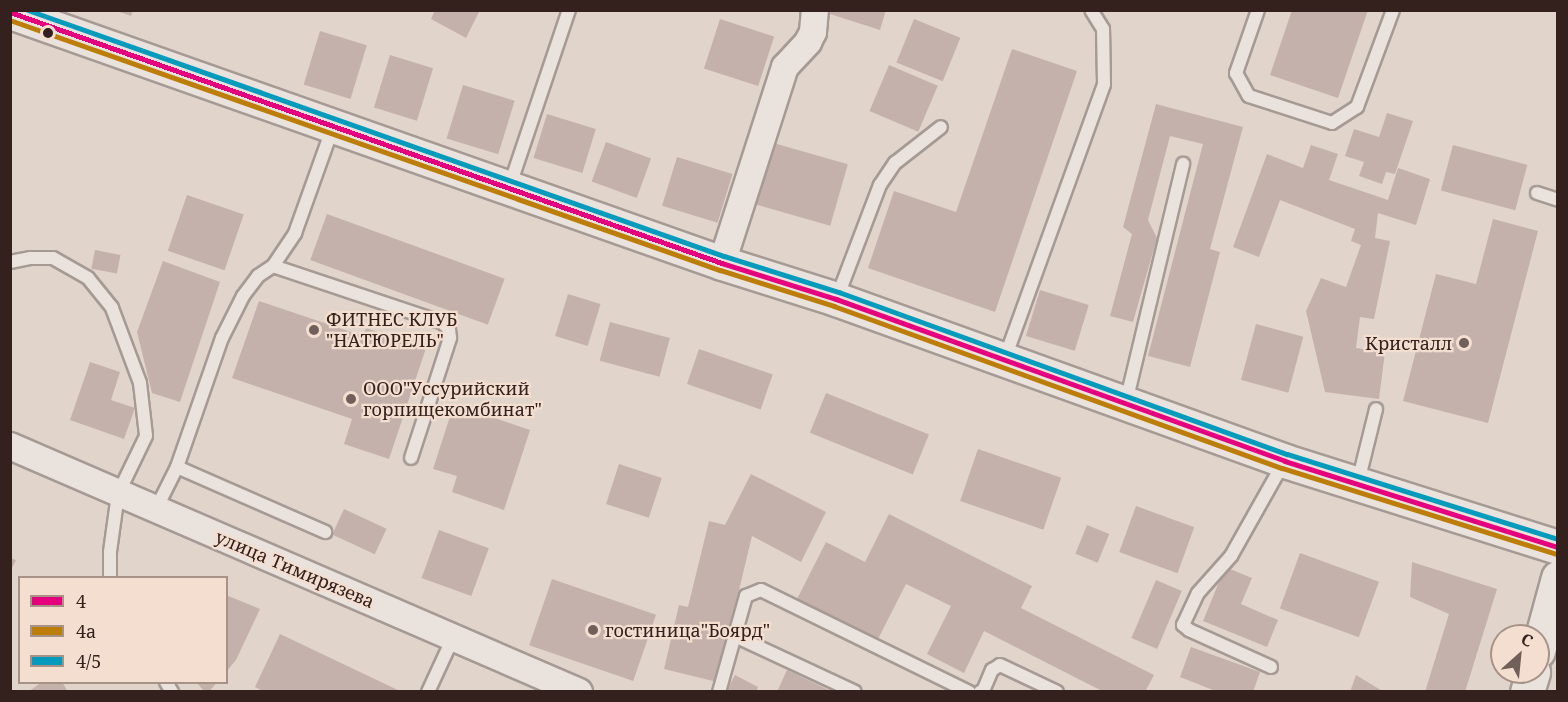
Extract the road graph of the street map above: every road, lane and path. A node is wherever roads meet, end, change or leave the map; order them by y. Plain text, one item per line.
1 (569, 10) edge
2 (815, 10) edge
3 (1091, 10) edge
4 (1258, 10) edge
5 (1393, 10) edge
6 (10, 12) edge
7 (45, 17) edge
8 (334, 126) junction
9 (941, 127) dead end
10 (1183, 164) dead end
11 (509, 187) junction
12 (1537, 193) dead end
13 (1557, 200) edge
14 (10, 262) edge
15 (722, 263) junction
16 (273, 266) junction
17 (836, 299) junction
18 (1004, 361) junction
19 (1126, 403) junction
20 (1376, 409) dead end
21 (10, 446) edge
22 (411, 458) dead end
23 (1285, 461) junction
24 (177, 467) junction
25 (1357, 483) junction
26 (118, 494) junction
27 (156, 509) junction
28 (325, 532) dead end
29 (1557, 547) edge
30 (110, 576) edge
31 (1557, 578) edge
32 (1545, 624) edge
33 (735, 636) junction
34 (453, 638) junction
35 (1270, 667) dead end
36 (428, 692) edge
37 (579, 692) edge
38 (719, 692) edge
39 (855, 692) edge
40 (969, 692) edge
41 (980, 692) edge
42 (1058, 692) edge

1 - 11 lane
2 - 15 street
3 - 18 lane
4 - 5 lane
6 - 7 main road
7 - 8 main road
8 - 11 main road
8 - 16 lane
9 - 17 lane
10 - 19 lane
11 - 15 main road
12 - 13 lane
14 - 26 lane
15 - 17 main road
16 - 22 lane
16 - 24 lane
17 - 18 main road
18 - 19 main road
19 - 23 main road
20 - 25 lane
21 - 26 street, улица Тимирязева
23 - 25 main road
23 - 35 lane
24 - 27 lane
24 - 28 lane
25 - 29 main road
26 - 27 street, улица Тимирязева
26 - 30 lane
27 - 34 street, улица Тимирязева
31 - 32 main road
33 - 38 lane
33 - 39 lane
33 - 40 lane
34 - 36 lane
34 - 37 street, улица Тимирязева
41 - 42 lane

